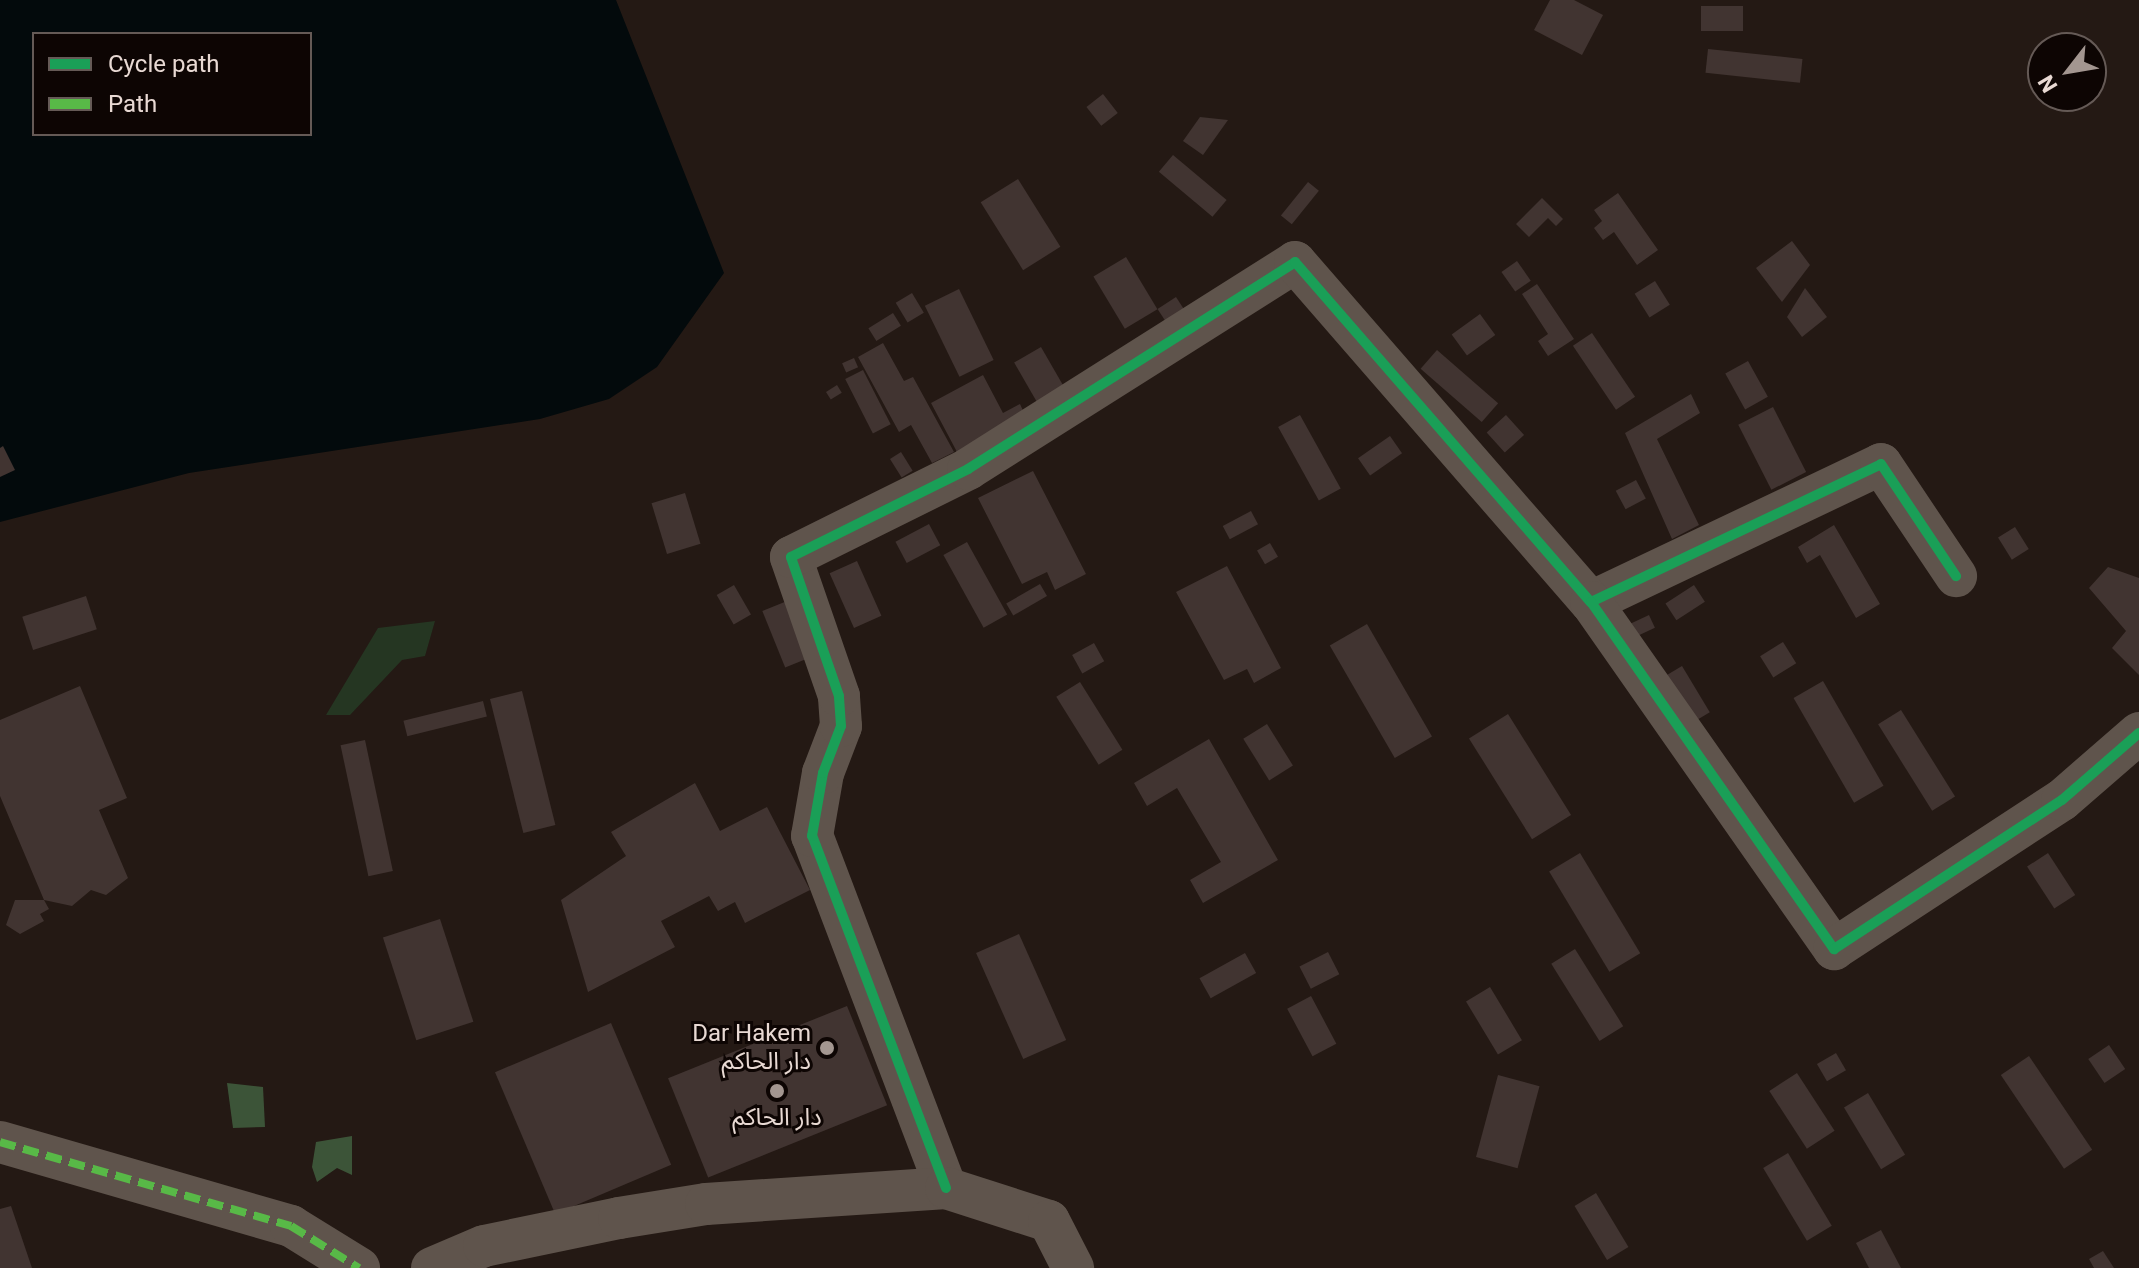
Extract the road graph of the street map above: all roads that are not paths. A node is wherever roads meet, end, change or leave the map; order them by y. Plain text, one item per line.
1 (1956, 576) dead end
2 (1591, 602) junction
3 (2139, 733) edge
4 (0, 1142) edge
5 (946, 1188) junction
6 (359, 1268) edge
7 (432, 1268) edge
8 (1073, 1268) edge

1 - 2 street
2 - 3 street
2 - 5 street
4 - 6 street
5 - 7 street
5 - 8 street

